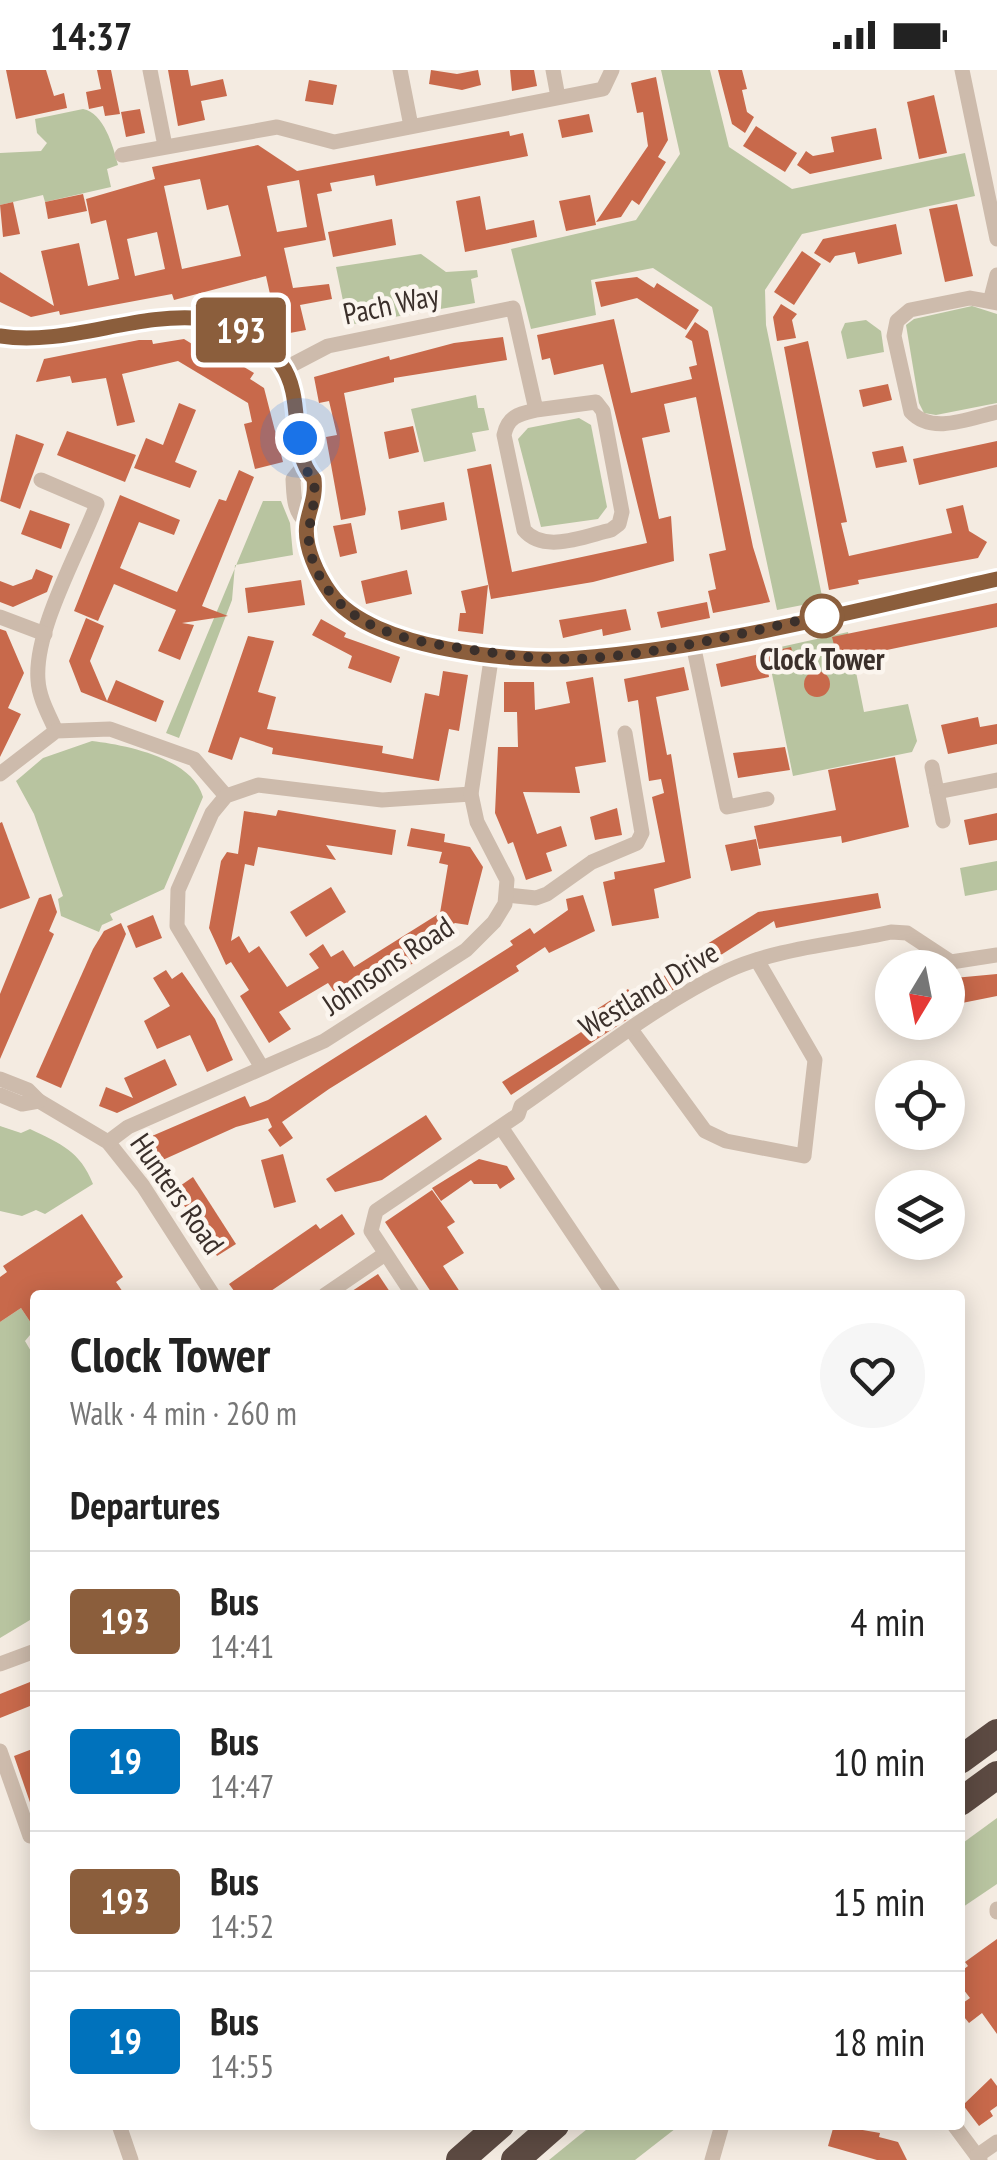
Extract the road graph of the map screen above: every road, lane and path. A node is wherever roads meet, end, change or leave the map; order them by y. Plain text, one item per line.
1 (150, 70) edge
2 (400, 70) edge
3 (552, 70) edge
4 (612, 70) edge
5 (962, 70) edge
6 (558, 98) junction
7 (411, 126) junction
8 (164, 146) junction
9 (122, 155) dead end
10 (990, 170) edge
11 (997, 238) edge
12 (997, 275) edge
13 (994, 300) edge
14 (0, 336) edge
15 (284, 368) junction
16 (536, 410) junction
17 (997, 412) edge
18 (41, 480) dead end
19 (997, 579) edge
20 (0, 617) edge
21 (46, 634) junction
22 (692, 644) junction
23 (492, 653) junction
24 (56, 731) junction
25 (624, 733) dead end
26 (932, 767) dead end
27 (0, 774) edge
28 (997, 780) edge
29 (938, 792) junction
30 (471, 794) junction
31 (226, 796) junction
32 (767, 799) dead end
33 (943, 821) dead end
34 (507, 895) junction
35 (997, 955) edge
36 (757, 960) junction
37 (632, 1031) junction
38 (261, 1066) junction
39 (0, 1078) edge
40 (0, 1095) edge
41 (39, 1101) junction
42 (501, 1127) junction
43 (108, 1142) junction
44 (386, 1254) junction
45 (210, 1290) edge
46 (332, 1290) edge
47 (410, 1290) edge
48 (611, 1290) edge
49 (30, 1653) edge
50 (0, 1664) edge
51 (997, 1733) edge
52 (0, 1751) edge
53 (965, 1756) edge
54 (997, 1774) edge
55 (965, 1798) edge
56 (30, 1836) dead end
57 (121, 2130) edge
58 (494, 2130) edge
59 (549, 2130) edge
60 (721, 2130) edge
61 (958, 2130) edge
62 (997, 2142) edge
63 (979, 2158) edge
64 (131, 2160) edge
65 (460, 2160) edge
66 (515, 2160) edge
67 (712, 2160) edge

1 - 8 street
2 - 7 street
3 - 6 street
4 - 6 street
5 - 10 street
6 - 7 street
7 - 8 street
8 - 9 street
10 - 11 street
12 - 13 street
13 - 17 street
14 - 15 street
15 - 16 street, Pach Way
15 - 23 street
16 - 16 street
18 - 21 street
19 - 22 street
20 - 21 street
21 - 24 street
22 - 23 street
22 - 32 street
23 - 30 street
24 - 27 street
24 - 31 street
25 - 34 street
26 - 29 street
28 - 29 street
29 - 33 street
30 - 31 street
30 - 34 street
31 - 38 street
34 - 38 street, Johnsons Road
35 - 36 street, Westland Drive
36 - 37 street, Westland Drive
36 - 37 street
37 - 42 street, Westland Drive
38 - 43 street, Johnsons Road
39 - 41 street, Hunters Road
40 - 41 street, Hunters Road
41 - 43 street, Hunters Road
42 - 44 street, Westland Drive
42 - 48 street
43 - 45 street, Hunters Road
44 - 46 street
44 - 47 street
49 - 50 street
51 - 53 highway
52 - 56 street
54 - 55 highway
57 - 64 street
58 - 65 highway
59 - 66 highway
60 - 67 street
61 - 63 street
62 - 63 street

